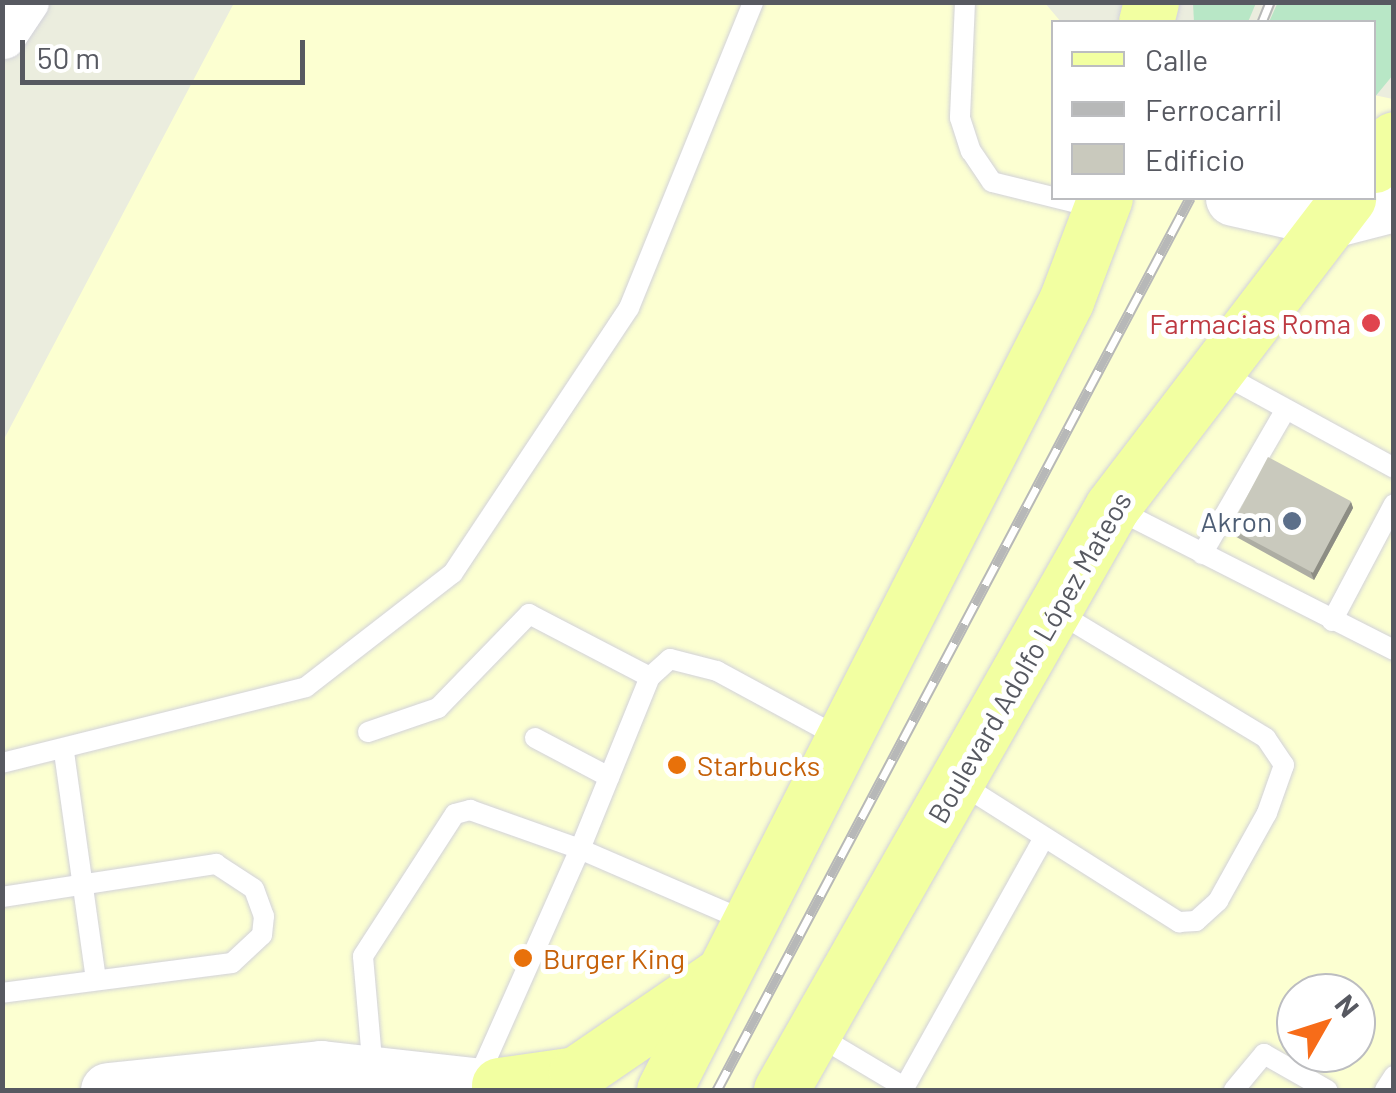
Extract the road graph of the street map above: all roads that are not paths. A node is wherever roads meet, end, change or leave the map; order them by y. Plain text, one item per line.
1 (28, 2) edge
2 (753, 2) edge
3 (965, 2) edge
4 (3, 40) edge
5 (1394, 139) edge
6 (1376, 162) edge
7 (1051, 194) edge
8 (1253, 200) edge
9 (1104, 204) edge
10 (1394, 204) edge
11 (1340, 209) edge
12 (1216, 370) junction
13 (1286, 411) junction
14 (1394, 468) edge
15 (1394, 504) edge
16 (1112, 507) junction
17 (1202, 554) junction
18 (1054, 610) junction
19 (1332, 621) junction
20 (1394, 650) edge
21 (650, 676) junction
22 (368, 732) dead end
23 (535, 738) dead end
24 (846, 741) junction
25 (64, 752) junction
26 (2, 763) edge
27 (609, 777) junction
28 (957, 781) junction
29 (1044, 838) junction
30 (580, 849) junction
31 (82, 886) junction
32 (2, 898) edge
33 (741, 946) junction
34 (96, 979) junction
35 (2, 994) edge
36 (814, 1032) junction
37 (373, 1070) junction
38 (1394, 1076) edge
39 (497, 1086) edge
40 (904, 1089) edge
41 (108, 1090) edge
42 (664, 1090) edge
43 (780, 1090) edge
44 (1234, 1090) edge
45 (1327, 1090) edge
46 (1386, 1090) edge

1 - 4 street
2 - 25 lane
3 - 7 lane
5 - 6 main road
8 - 11 street
9 - 24 main road
10 - 11 street
11 - 12 main road, Boulevard Adolfo López Mateos
12 - 13 lane
12 - 16 main road, Boulevard Adolfo López Mateos
13 - 14 lane
13 - 17 lane
15 - 19 lane
16 - 17 lane
16 - 18 main road, Boulevard Adolfo López Mateos
17 - 19 lane
18 - 28 main road, Boulevard Adolfo López Mateos
18 - 29 lane
19 - 20 lane
21 - 22 lane
21 - 24 lane
21 - 27 lane
23 - 27 lane
24 - 33 main road
25 - 26 lane
25 - 31 lane
27 - 30 lane
28 - 29 lane
28 - 36 main road, Boulevard Adolfo López Mateos
29 - 40 lane
30 - 33 lane
30 - 37 lane
30 - 39 lane
31 - 32 lane
31 - 34 lane
31 - 34 lane
33 - 39 main road
33 - 42 main road
34 - 35 lane
36 - 40 lane
36 - 43 main road, Boulevard Adolfo López Mateos
37 - 39 street
37 - 41 street
38 - 46 lane
44 - 45 lane

